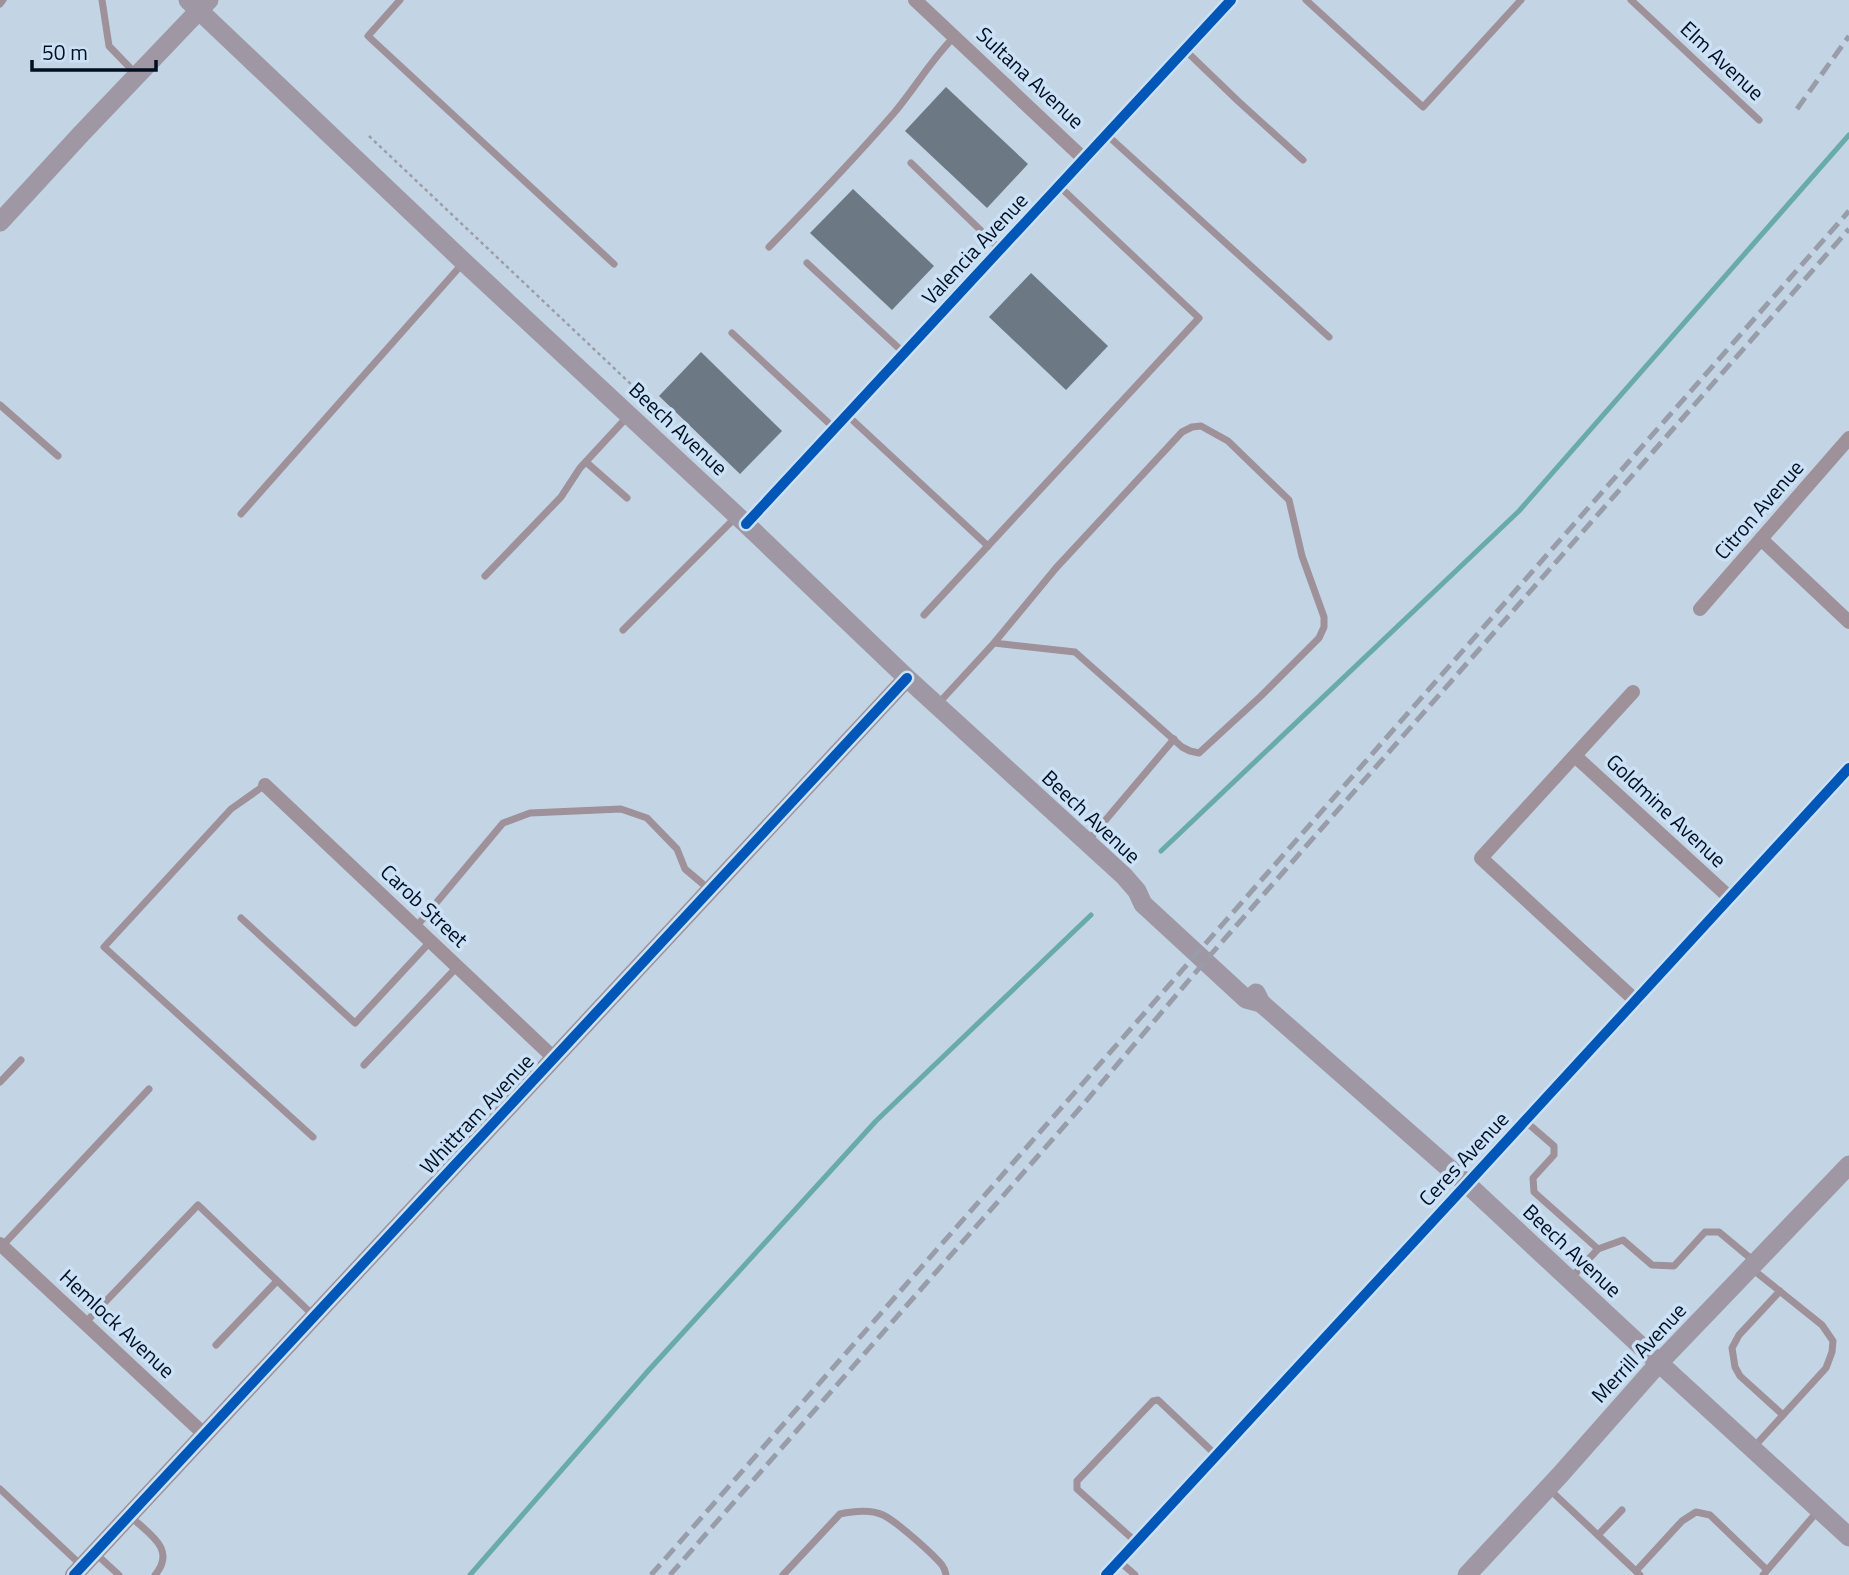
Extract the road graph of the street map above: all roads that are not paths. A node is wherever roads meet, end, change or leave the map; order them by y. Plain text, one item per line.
1 (102, 0) edge
2 (400, 0) edge
3 (915, 0) edge
4 (1231, 0) edge
5 (1306, 0) edge
6 (1521, 0) edge
7 (1631, 0) edge
8 (199, 4) edge
9 (954, 36) junction
10 (1185, 50) junction
11 (137, 75) junction
12 (1759, 120) dead end
13 (1107, 135) junction
14 (1084, 159) junction
15 (1303, 160) dead end
16 (911, 163) dead end
17 (1059, 186) junction
18 (0, 222) edge
19 (769, 247) dead end
20 (1000, 250) junction
21 (464, 262) junction
22 (807, 263) dead end
23 (614, 264) dead end
24 (732, 333) dead end
25 (1329, 337) dead end
26 (904, 353) junction
27 (0, 405) edge
28 (629, 415) junction
29 (847, 415) junction
30 (834, 429) junction
31 (1849, 438) edge
32 (58, 456) dead end
33 (586, 462) junction
34 (627, 498) dead end
35 (241, 514) dead end
36 (742, 520) junction
37 (1761, 539) junction
38 (988, 547) junction
39 (485, 576) dead end
40 (1700, 609) dead end
41 (925, 615) dead end
42 (1849, 622) edge
43 (623, 630) dead end
44 (995, 643) junction
45 (907, 678) junction
46 (1633, 692) dead end
47 (936, 705) junction
48 (1174, 739) junction
49 (1575, 755) junction
50 (1849, 768) edge
51 (265, 785) joint
52 (1086, 843) junction
53 (711, 890) junction
54 (1729, 897) junction
55 (241, 918) dead end
56 (416, 927) junction
57 (431, 941) junction
58 (457, 966) junction
59 (1636, 1001) junction
60 (555, 1059) junction
61 (21, 1060) dead end
62 (364, 1065) dead end
63 (0, 1082) edge
64 (149, 1089) dead end
65 (1525, 1121) junction
66 (313, 1137) dead end
67 (1849, 1165) edge
68 (1468, 1184) junction
69 (1, 1245) edge
70 (1598, 1249) junction
71 (1753, 1265) junction
72 (1569, 1280) junction
73 (277, 1281) junction
74 (1780, 1291) junction
75 (315, 1317) junction
76 (85, 1323) junction
77 (216, 1345) dead end
78 (1659, 1363) junction
79 (1783, 1415) junction
80 (205, 1435) junction
81 (1753, 1448) junction
82 (1216, 1456) junction
83 (1548, 1488) junction
84 (0, 1489) edge
85 (1622, 1510) dead end
86 (1819, 1510) junction
87 (130, 1516) junction
88 (1598, 1535) junction
89 (1849, 1537) edge
90 (1136, 1542) junction
91 (95, 1553) junction
92 (1119, 1561) junction
93 (78, 1571) edge
94 (1765, 1572) edge
95 (1638, 1573) edge
96 (119, 1575) edge
97 (155, 1575) edge
98 (783, 1575) edge
99 (946, 1575) edge
100 (1106, 1575) edge
101 (1135, 1575) edge
102 (1467, 1575) edge

1 - 11 lane
2 - 23 lane
3 - 9 street, Sultana Avenue
4 - 10 street, Valencia Avenue
5 - 6 lane
7 - 12 lane, Elm Avenue
8 - 11 main road
8 - 21 main road, Beech Avenue
9 - 14 street, Sultana Avenue
9 - 19 lane
10 - 13 street, Valencia Avenue
10 - 15 lane
11 - 18 main road
13 - 14 street, Valencia Avenue
13 - 25 lane
14 - 17 street, Valencia Avenue
16 - 20 lane
17 - 20 street, Valencia Avenue
17 - 38 lane
20 - 26 street, Valencia Avenue
21 - 28 main road, Beech Avenue
21 - 35 lane
22 - 26 lane
24 - 30 lane
26 - 29 street, Valencia Avenue
27 - 32 lane
28 - 33 lane
28 - 36 main road, Beech Avenue
29 - 30 street, Valencia Avenue
29 - 38 lane
30 - 36 street, Valencia Avenue
31 - 37 street, Citron Avenue
33 - 34 lane
33 - 39 lane
36 - 43 lane
36 - 45 main road, Beech Avenue
37 - 40 street, Citron Avenue
37 - 42 street
38 - 41 lane
44 - 47 lane
44 - 48 lane
44 - 48 lane
45 - 47 main road, Beech Avenue
45 - 53 street, Whittram Avenue
46 - 49 street
47 - 52 main road, Beech Avenue
48 - 52 lane
49 - 54 street, Goldmine Avenue
49 - 59 street
50 - 54 street, Ceres Avenue
51 - 56 street, Carob Street
51 - 66 lane
52 - 68 main road, Beech Avenue
53 - 56 lane
53 - 60 street, Whittram Avenue
54 - 59 street, Ceres Avenue
55 - 57 lane
56 - 57 street, Carob Street
57 - 58 street, Carob Street
58 - 60 street, Carob Street
58 - 62 lane
59 - 65 street, Ceres Avenue
60 - 75 street, Whittram Avenue
61 - 63 lane
64 - 69 lane
65 - 68 street, Ceres Avenue
65 - 70 lane
67 - 71 main road, Merrill Avenue
68 - 72 main road, Beech Avenue
68 - 82 street, Ceres Avenue
69 - 76 street, Hemlock Avenue
70 - 71 lane
70 - 72 lane
71 - 74 lane
71 - 78 main road, Merrill Avenue
72 - 78 main road, Beech Avenue
73 - 75 lane
73 - 76 lane
73 - 77 lane
74 - 79 lane
74 - 79 lane
75 - 80 street, Whittram Avenue
76 - 80 street, Hemlock Avenue
78 - 81 main road, Beech Avenue
78 - 83 main road, Merrill Avenue
79 - 81 lane
80 - 87 street, Whittram Avenue
81 - 86 main road, Beech Avenue
82 - 90 street, Ceres Avenue
82 - 90 lane
83 - 88 lane
83 - 102 main road, Merrill Avenue
84 - 93 lane
85 - 88 lane
86 - 89 main road, Beech Avenue
86 - 94 lane
87 - 91 street, Whittram Avenue
87 - 97 lane
88 - 95 lane
90 - 92 street, Ceres Avenue
91 - 93 street, Whittram Avenue
91 - 96 lane
92 - 100 street, Ceres Avenue
92 - 101 lane
94 - 95 lane
98 - 99 lane

